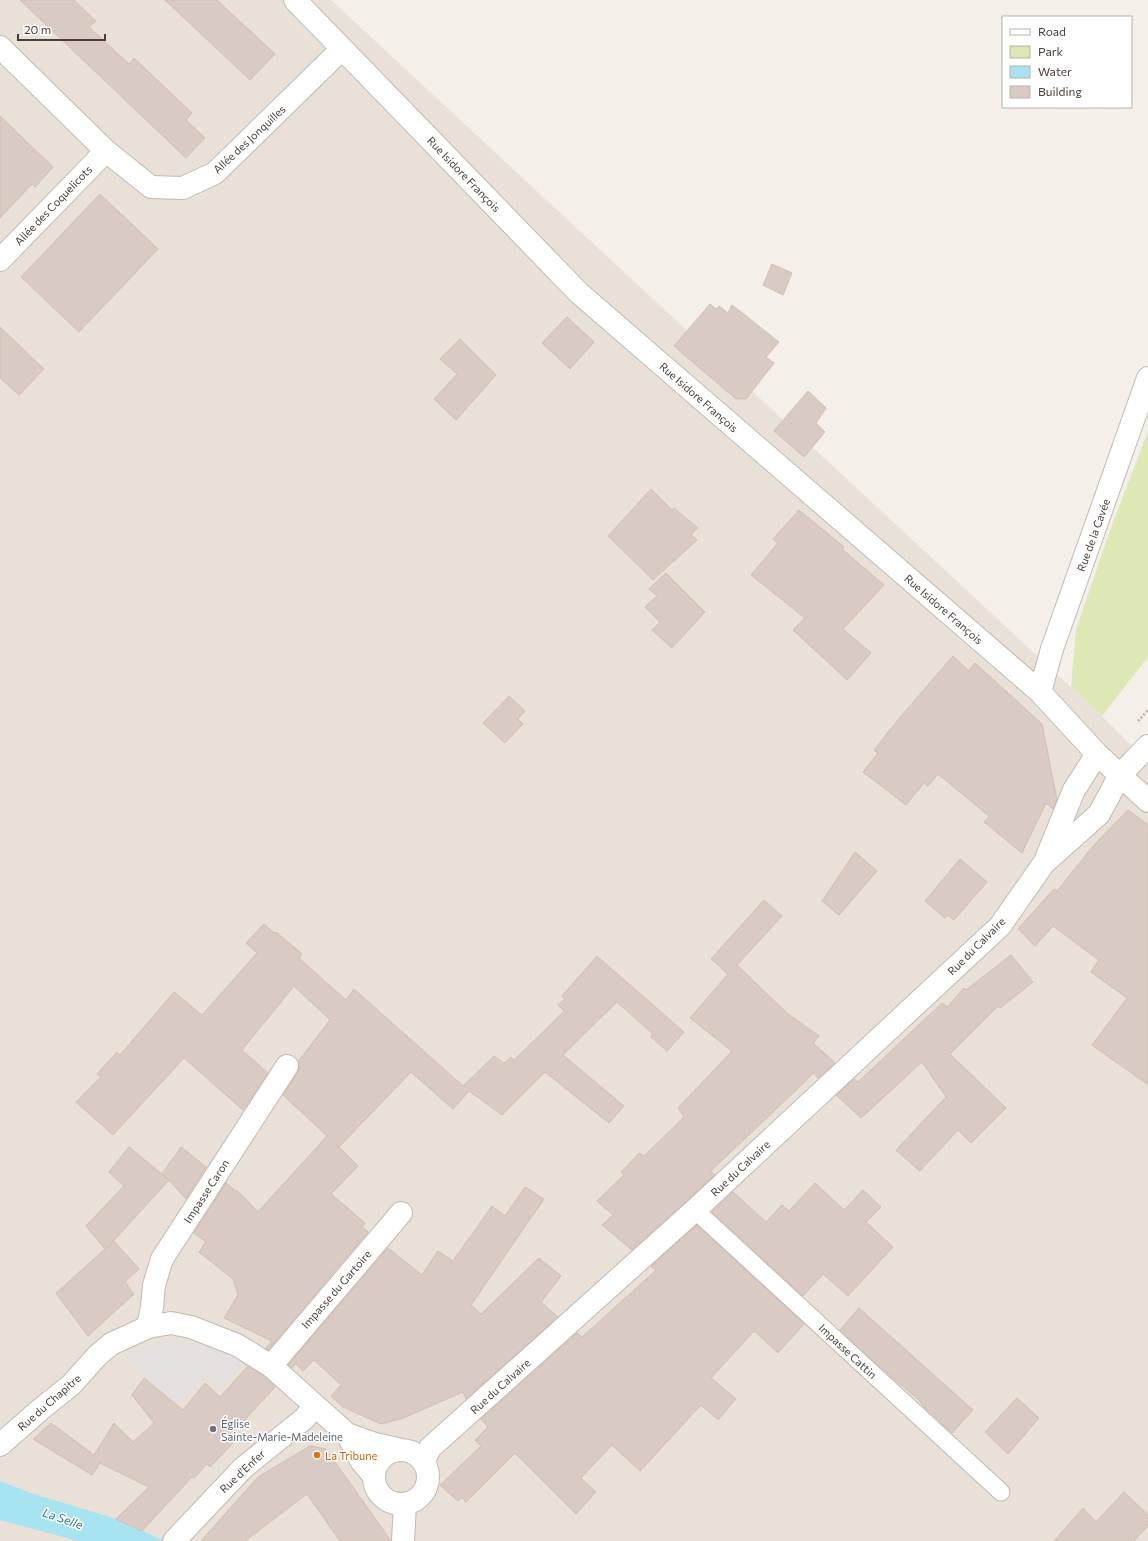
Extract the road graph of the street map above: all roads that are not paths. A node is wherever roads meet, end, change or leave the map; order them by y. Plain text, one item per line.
1 (294, 0) edge
2 (0, 46) edge
3 (342, 49) junction
4 (106, 151) junction
5 (0, 260) edge
6 (1148, 378) edge
7 (1040, 692) junction
8 (1148, 746) edge
9 (1097, 754) junction
10 (1120, 775) junction
11 (1148, 801) edge
12 (1044, 863) junction
13 (287, 1066) dead end
14 (695, 1210) junction
15 (402, 1213) dead end
16 (148, 1327) junction
17 (270, 1366) junction
18 (314, 1406) junction
19 (347, 1434) junction
20 (0, 1445) edge
21 (398, 1449) junction
22 (424, 1461) junction
23 (373, 1475) junction
24 (1001, 1492) dead end
25 (405, 1504) junction
26 (174, 1541) edge
27 (403, 1541) edge

1 - 3 street, Rue Isidore François
2 - 4 street, Allée des Jonquilles
3 - 4 street, Allée des Jonquilles
3 - 7 street, Rue Isidore François
4 - 5 street, Allée des Coquelicots
6 - 7 street, Rue de la Cavée
7 - 9 street, Rue Isidore François
8 - 10 street, Rue du Calvaire
9 - 10 street, Rue Isidore François
9 - 12 street, Rue du Calvaire
10 - 11 street, Rue Isidore François
10 - 12 street, Rue du Calvaire
12 - 14 street, Rue du Calvaire
13 - 16 street, Impasse Caron
14 - 22 street, Rue du Calvaire
14 - 24 lane, Impasse Cattin
15 - 17 street, Impasse du Gartoire
16 - 17 street, Rue du Chapitre
16 - 20 street, Rue du Chapitre
17 - 18 street, Rue du Chapitre
18 - 19 street, Rue du Chapitre
18 - 26 street, Rue d'Enfer
19 - 21 street
19 - 23 street
21 - 22 street
21 - 23 street
22 - 25 street
23 - 25 street
25 - 27 street

